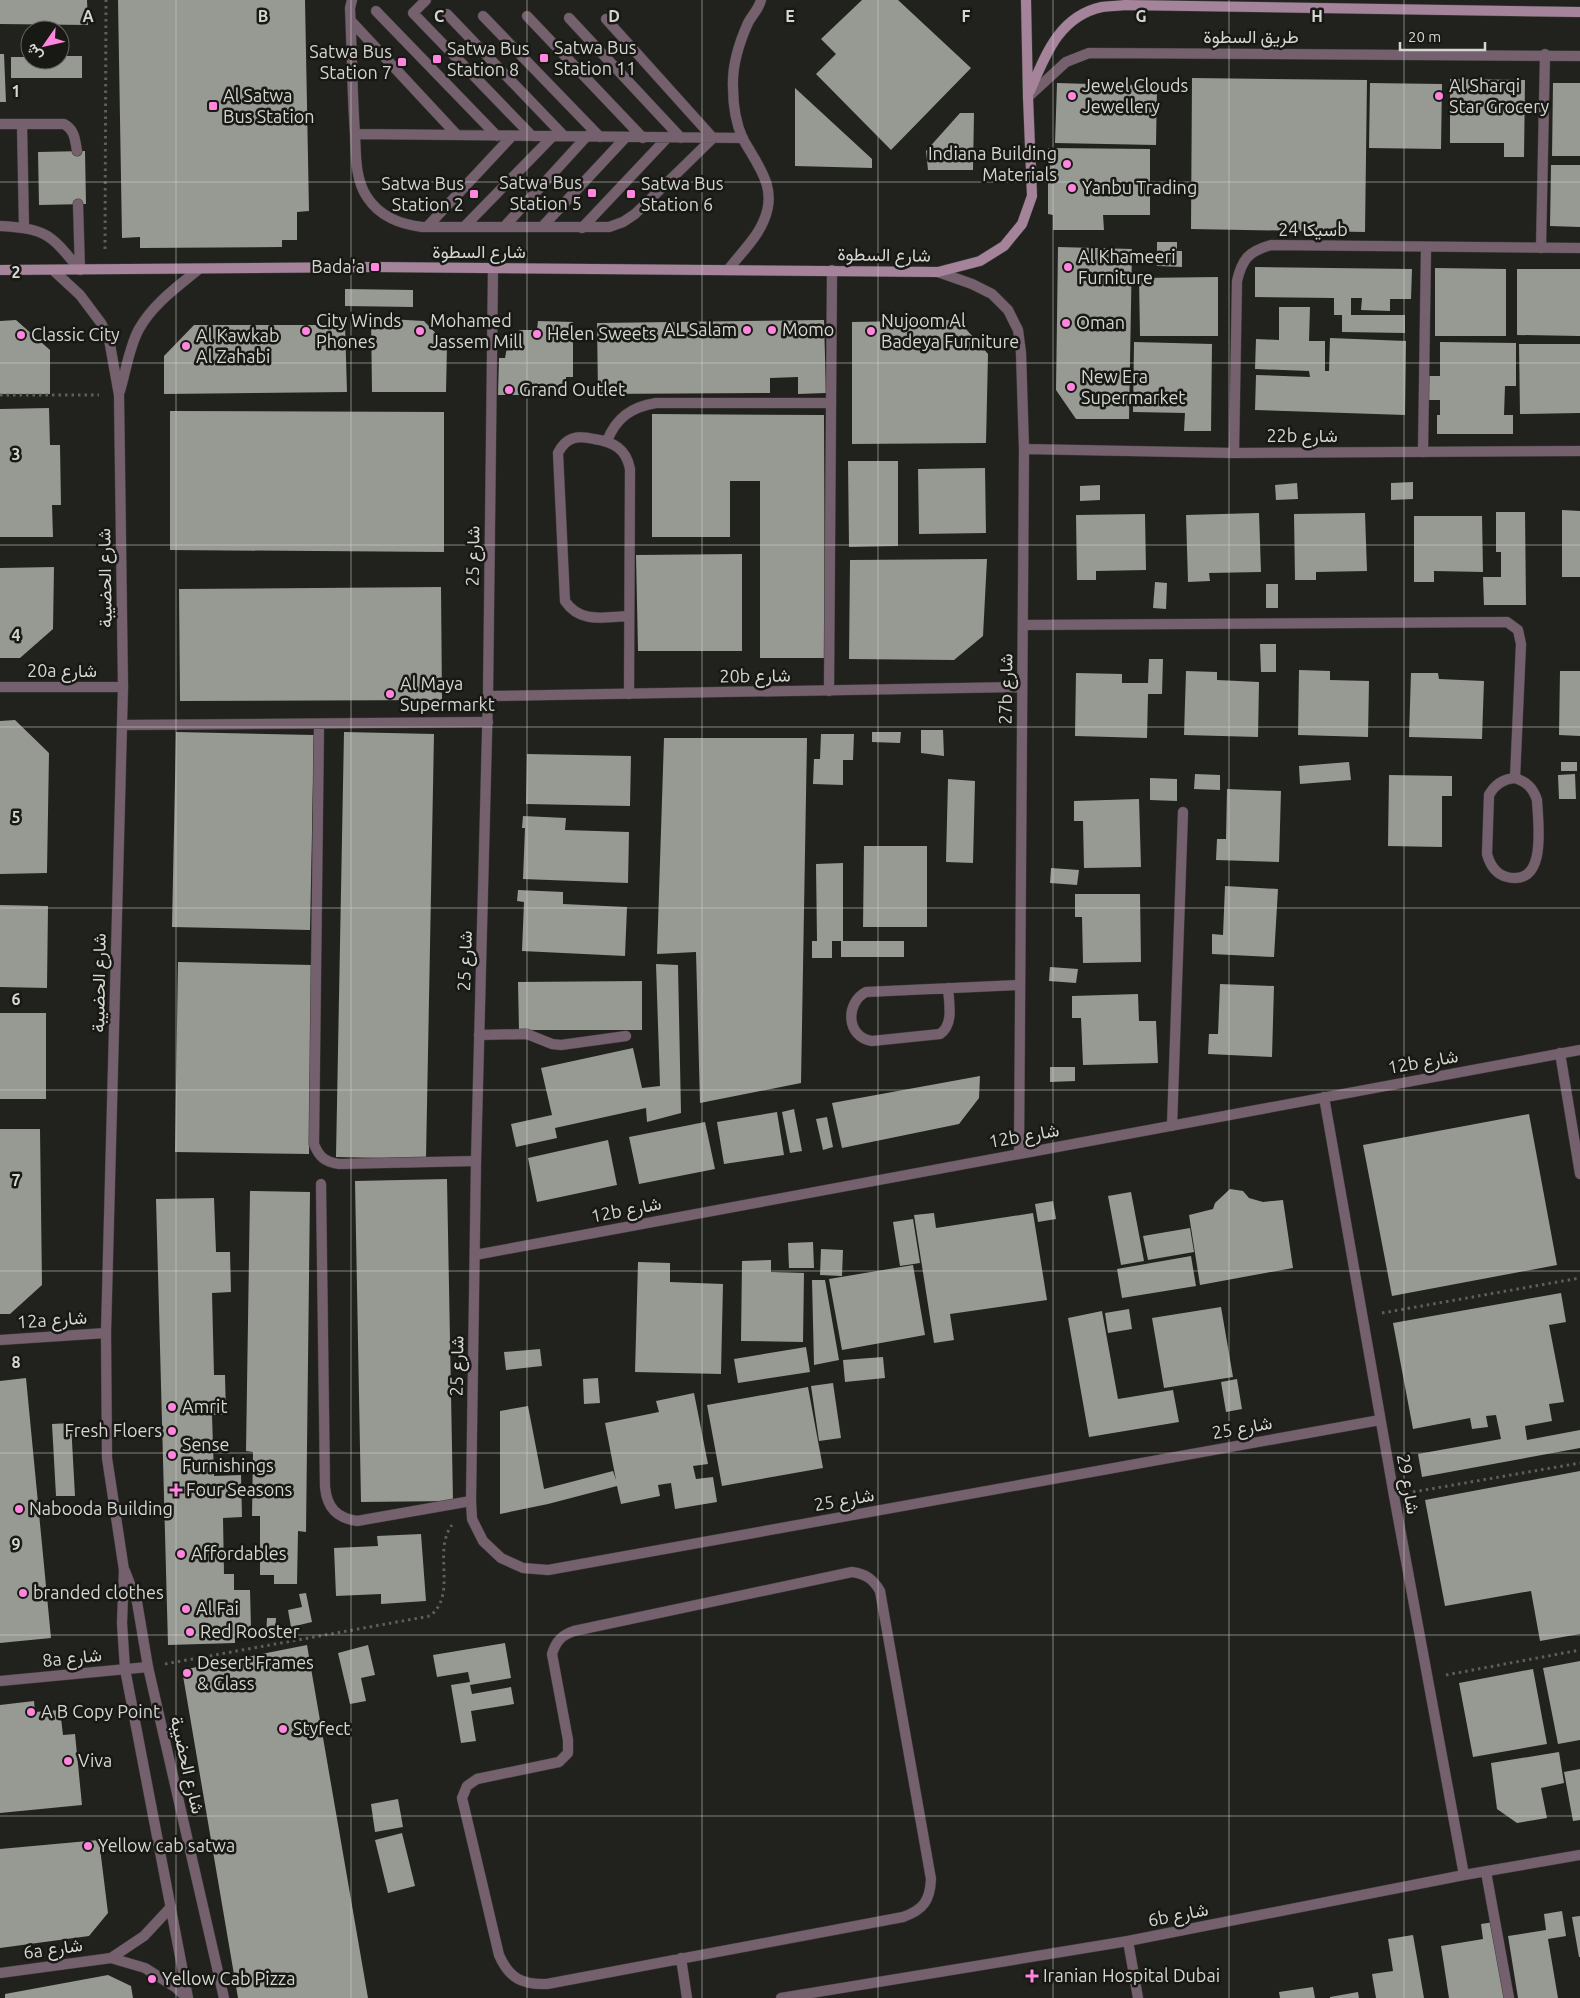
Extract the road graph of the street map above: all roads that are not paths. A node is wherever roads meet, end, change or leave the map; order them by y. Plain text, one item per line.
1 (352, 0) edge
2 (426, 0) edge
3 (761, 0) edge
4 (1026, 0) edge
5 (376, 11) dead end
6 (1580, 12) edge
7 (447, 14) dead end
8 (483, 16) dead end
9 (527, 16) dead end
10 (569, 18) dead end
11 (606, 19) dead end
12 (351, 21) junction
13 (1544, 54) junction
14 (1580, 56) edge
15 (1028, 97) junction
16 (0, 124) edge
17 (22, 124) junction
18 (355, 134) junction
19 (457, 136) junction
20 (497, 136) junction
21 (512, 136) junction
22 (532, 136) junction
23 (553, 136) junction
24 (564, 136) junction
25 (587, 136) junction
26 (600, 137) junction
27 (626, 137) junction
28 (643, 138) junction
29 (666, 138) junction
30 (681, 138) junction
31 (713, 138) junction
32 (743, 138) junction
33 (77, 151) dead end
34 (78, 204) dead end
35 (0, 226) edge
36 (427, 227) junction
37 (464, 227) junction
38 (504, 227) junction
39 (542, 227) junction
40 (24, 228) junction
41 (582, 228) junction
42 (1426, 248) junction
43 (1541, 248) junction
44 (1580, 248) edge
45 (199, 269) junction
46 (493, 269) junction
47 (0, 270) edge
48 (53, 270) junction
49 (80, 270) junction
50 (728, 270) junction
51 (832, 270) junction
52 (938, 272) junction
53 (120, 395) junction
54 (831, 403) junction
55 (607, 441) junction
56 (1024, 449) junction
57 (1580, 451) edge
58 (1234, 452) junction
59 (1423, 452) junction
60 (630, 616) junction
61 (1023, 625) junction
62 (0, 687) edge
63 (123, 687) junction
64 (1022, 687) junction
65 (829, 691) junction
66 (629, 694) junction
67 (488, 696) junction
68 (488, 722) junction
69 (320, 724) junction
70 (122, 725) junction
71 (1515, 778) junction
72 (1183, 812) dead end
73 (1020, 985) junction
74 (948, 988) junction
75 (479, 1035) junction
76 (626, 1036) dead end
77 (1580, 1050) edge
78 (1560, 1054) junction
79 (1324, 1097) junction
80 (1172, 1126) junction
81 (1019, 1153) junction
82 (476, 1161) junction
83 (1580, 1174) edge
84 (321, 1184) dead end
85 (475, 1255) junction
86 (106, 1332) junction
87 (0, 1340) edge
88 (1380, 1420) junction
89 (471, 1501) junction
90 (124, 1570) junction
91 (148, 1667) junction
92 (125, 1669) junction
93 (0, 1682) edge
94 (1580, 1855) edge
95 (1486, 1872) junction
96 (1464, 1875) junction
97 (171, 1907) junction
98 (1128, 1941) junction
99 (111, 1958) junction
100 (681, 1958) junction
101 (0, 1973) edge
102 (187, 1998) edge
103 (224, 1998) edge
104 (687, 1998) edge
105 (781, 1998) edge
106 (1138, 1998) edge
107 (1508, 1998) edge

1 - 12 street
2 - 22 street
3 - 32 street
4 - 15 main road
5 - 20 street
6 - 15 main road, شارع السطوة
7 - 24 street
8 - 26 street
9 - 28 street
10 - 30 street
11 - 31 street
12 - 18 street
12 - 19 street
13 - 14 street, طريق السطوة
13 - 15 street, طريق السطوة
13 - 43 street
15 - 52 main road, شارع السطوة
16 - 17 street
17 - 33 street
17 - 40 street
18 - 19 street
18 - 36 street
19 - 20 street
20 - 21 street
21 - 22 street
21 - 36 street
22 - 23 street
23 - 24 street
23 - 37 street
24 - 25 street
25 - 26 street
25 - 38 street
26 - 27 street
27 - 28 street
27 - 39 street
28 - 29 street
29 - 30 street
29 - 41 street
30 - 31 street
31 - 32 street
31 - 41 street
32 - 50 street
34 - 49 street
35 - 40 street
36 - 37 street
37 - 38 street
38 - 39 street
39 - 41 street
40 - 49 street
42 - 43 street, سيكا 24b
42 - 58 street, سيكا 24b
42 - 59 street
43 - 44 street, سيكا 24b
45 - 46 main road, شارع السطوة
45 - 49 main road, شارع السطوة
45 - 53 street, شارع الحضيبة
46 - 50 main road, شارع السطوة
46 - 67 street, شارع 25
47 - 48 main road, شارع السطوة
48 - 49 main road, شارع السطوة
48 - 53 street, شارع الحضيبة
50 - 51 main road, شارع السطوة
51 - 52 main road, شارع السطوة
51 - 54 street
52 - 56 street, 27b شارع
53 - 63 street, شارع الحضيبة
54 - 55 street
54 - 65 street
55 - 60 street
55 - 60 street
56 - 58 street, 22b شارع
56 - 61 street, 27b شارع
57 - 59 street, 22b شارع
58 - 59 street, 22b شارع
60 - 66 street
61 - 64 street, 27b شارع
61 - 71 street
62 - 63 street, 20a شارع
63 - 70 street, شارع الحضيبة
64 - 65 street, 20b شارع
64 - 73 street, 27b شارع
65 - 66 street, 20b شارع
66 - 67 street, 20b شارع
67 - 68 street, شارع 25
68 - 69 street
68 - 75 street, شارع 25
69 - 70 street
69 - 82 street
70 - 86 street, شارع الحضيبة
71 - 71 street
72 - 80 street
73 - 74 street
73 - 81 street, 27b شارع
74 - 74 street
75 - 76 street
75 - 82 street, شارع 25
77 - 78 street, 12b شارع
78 - 79 street, 12b شارع
78 - 83 street
79 - 80 street, 12b شارع
79 - 88 street, شارع 29
80 - 81 street, 12b شارع
81 - 85 street, 12b شارع
82 - 85 street, شارع 25
84 - 89 street
85 - 89 street, شارع 25
86 - 87 street, 12a شارع
86 - 90 street, شارع الحضيبة
88 - 89 street, شارع 25
88 - 96 street, شارع 29
90 - 91 street, شارع الحضيبة
90 - 92 street, شارع الحضيبة
91 - 92 street, 8a شارع
91 - 103 street, شارع الحضيبة
92 - 93 street, 8a شارع
92 - 97 street, شارع الحضيبة
94 - 95 street, 6b شارع
95 - 96 street, 6b شارع
95 - 107 street
96 - 98 street, 6b شارع
97 - 99 street, 6a شارع
97 - 102 street, شارع الحضيبة
98 - 105 street, 6b شارع
98 - 106 street
99 - 101 street, 6a شارع
99 - 102 street, 6a شارع
100 - 100 street
100 - 104 street

